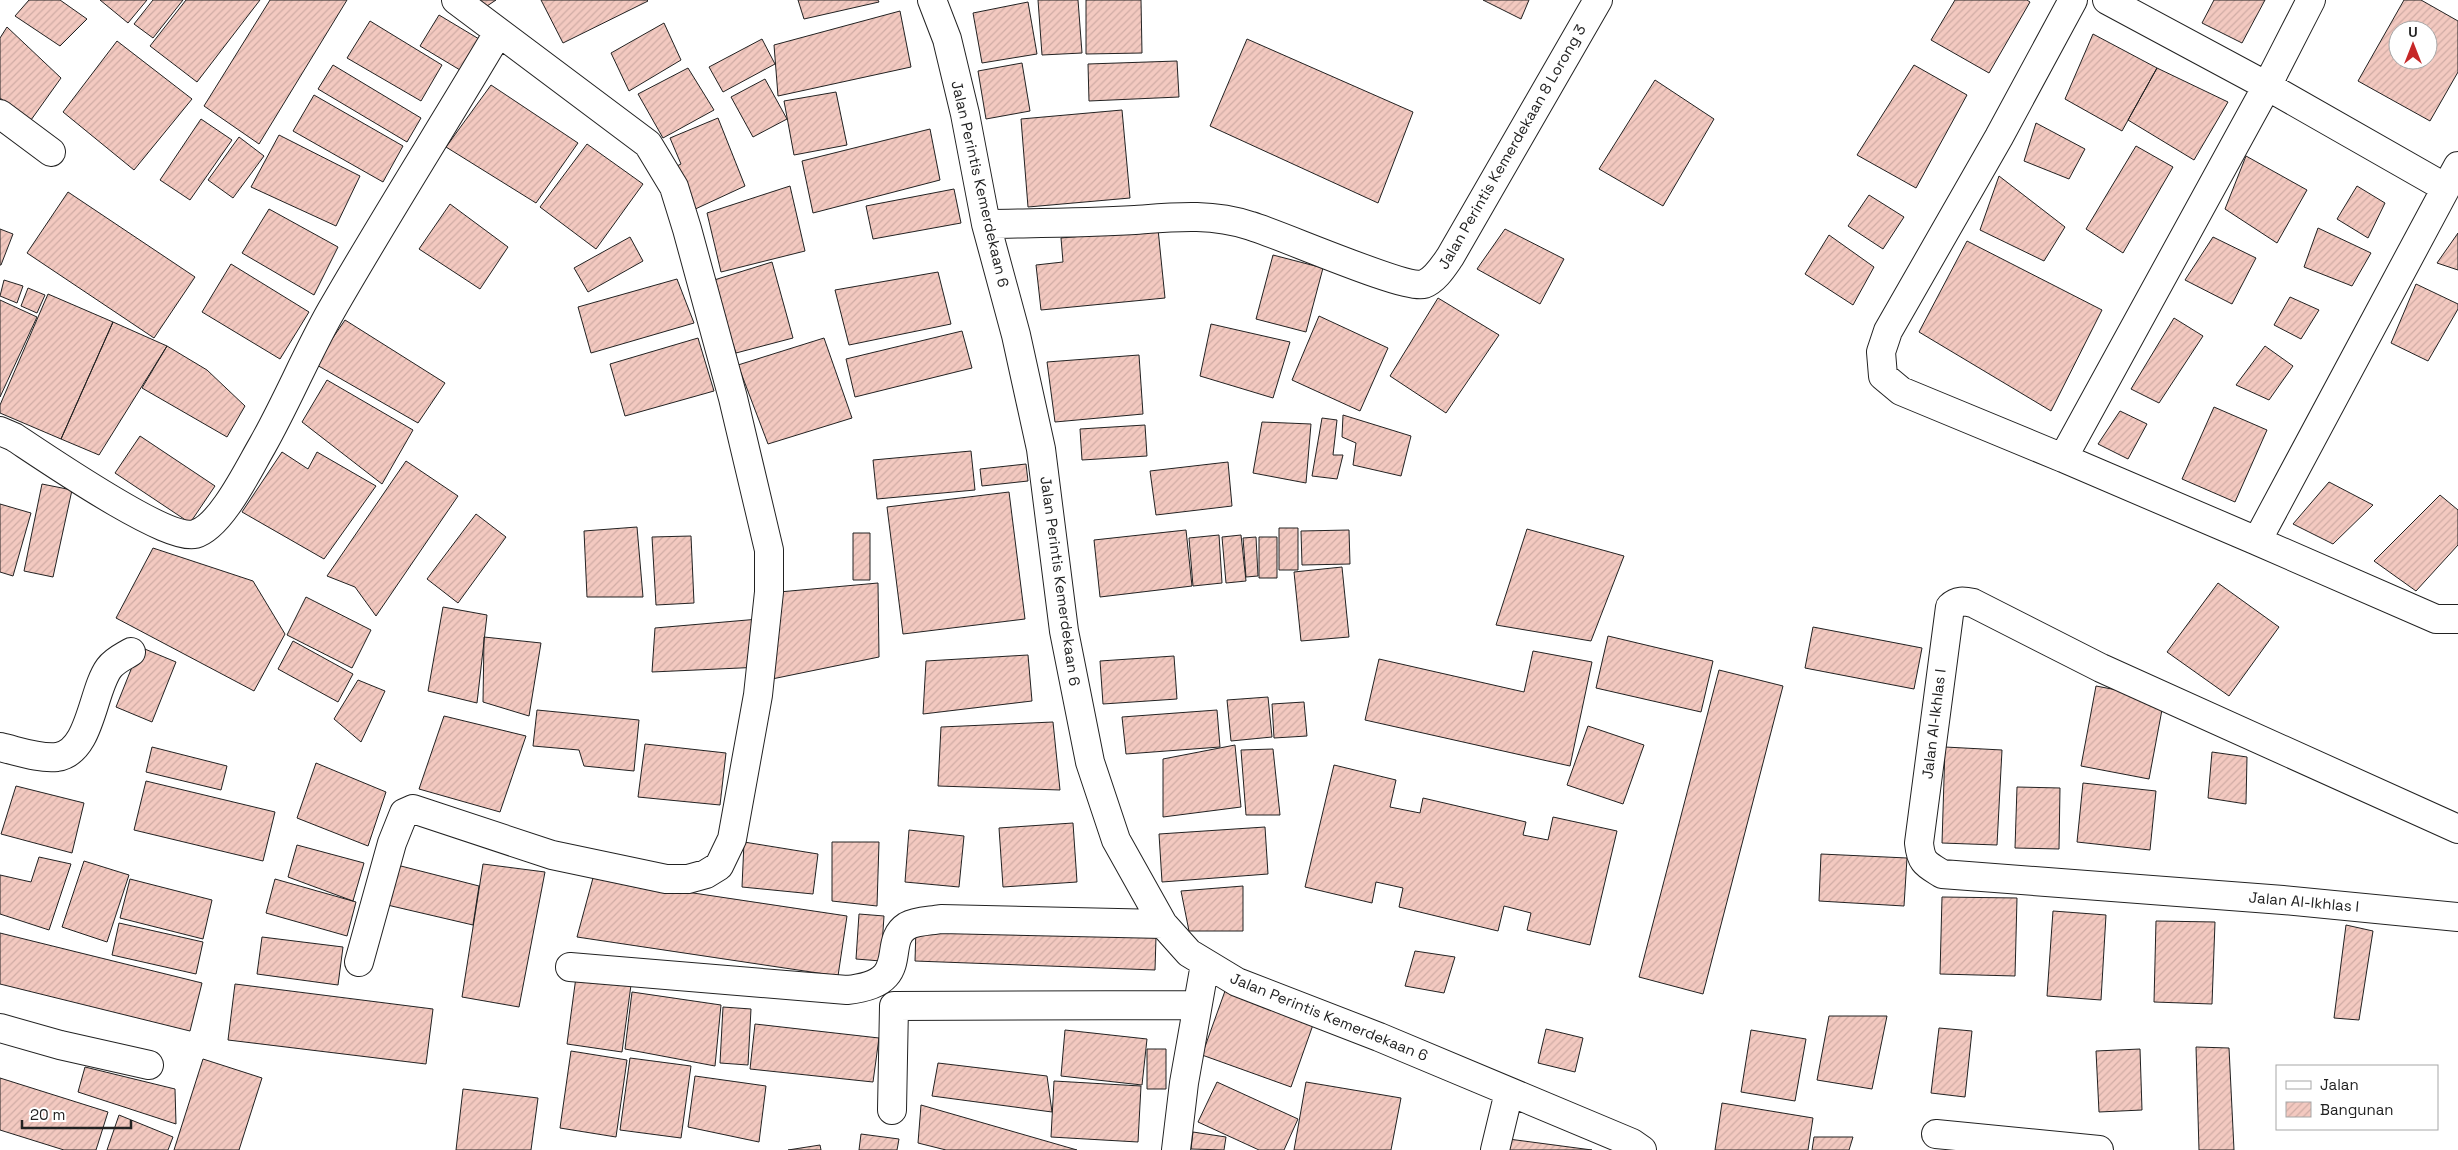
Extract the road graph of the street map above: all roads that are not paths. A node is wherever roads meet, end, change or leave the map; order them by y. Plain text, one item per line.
1 (456, 0) edge
2 (932, 0) edge
3 (1598, 0) edge
4 (2073, 0) edge
5 (2107, 0) edge
6 (2311, 0) edge
7 (498, 33) junction
8 (2267, 86) junction
9 (0, 114) edge
10 (51, 152) dead end
11 (2452, 177) edge
12 (986, 224) junction
13 (0, 430) edge
14 (2063, 458) junction
15 (2257, 541) junction
16 (2458, 619) edge
17 (131, 652) dead end
18 (0, 747) edge
19 (2458, 829) edge
20 (2458, 917) edge
21 (1163, 924) junction
22 (359, 962) dead end
23 (1205, 964) junction
24 (570, 967) dead end
25 (1197, 1005) junction
26 (0, 1028) edge
27 (148, 1065) dead end
28 (1509, 1092) junction
29 (892, 1110) dead end
30 (1936, 1134) dead end
31 (1176, 1150) edge
32 (1495, 1150) edge
33 (1642, 1150) edge
34 (2100, 1150) edge

1 - 7 street
2 - 12 street, Jalan Perintis Kemerdekaan 6
3 - 12 street, Jalan Perintis Kemerdekaan 8 Lorong 3
4 - 14 street
5 - 8 street
6 - 8 street
7 - 13 street
7 - 22 street
8 - 11 street
8 - 14 street
9 - 10 street
11 - 15 street
12 - 21 street, Jalan Perintis Kemerdekaan 6
14 - 15 street
15 - 16 street
17 - 18 street
19 - 20 street, Jalan Al-Ikhlas I
21 - 23 street, Jalan Perintis Kemerdekaan 6
21 - 24 street
23 - 25 street
23 - 28 street, Jalan Perintis Kemerdekaan 6
25 - 29 street
25 - 31 street
26 - 27 street
28 - 32 street
28 - 33 street, Jalan Perintis Kemerdekaan 6
30 - 34 street

